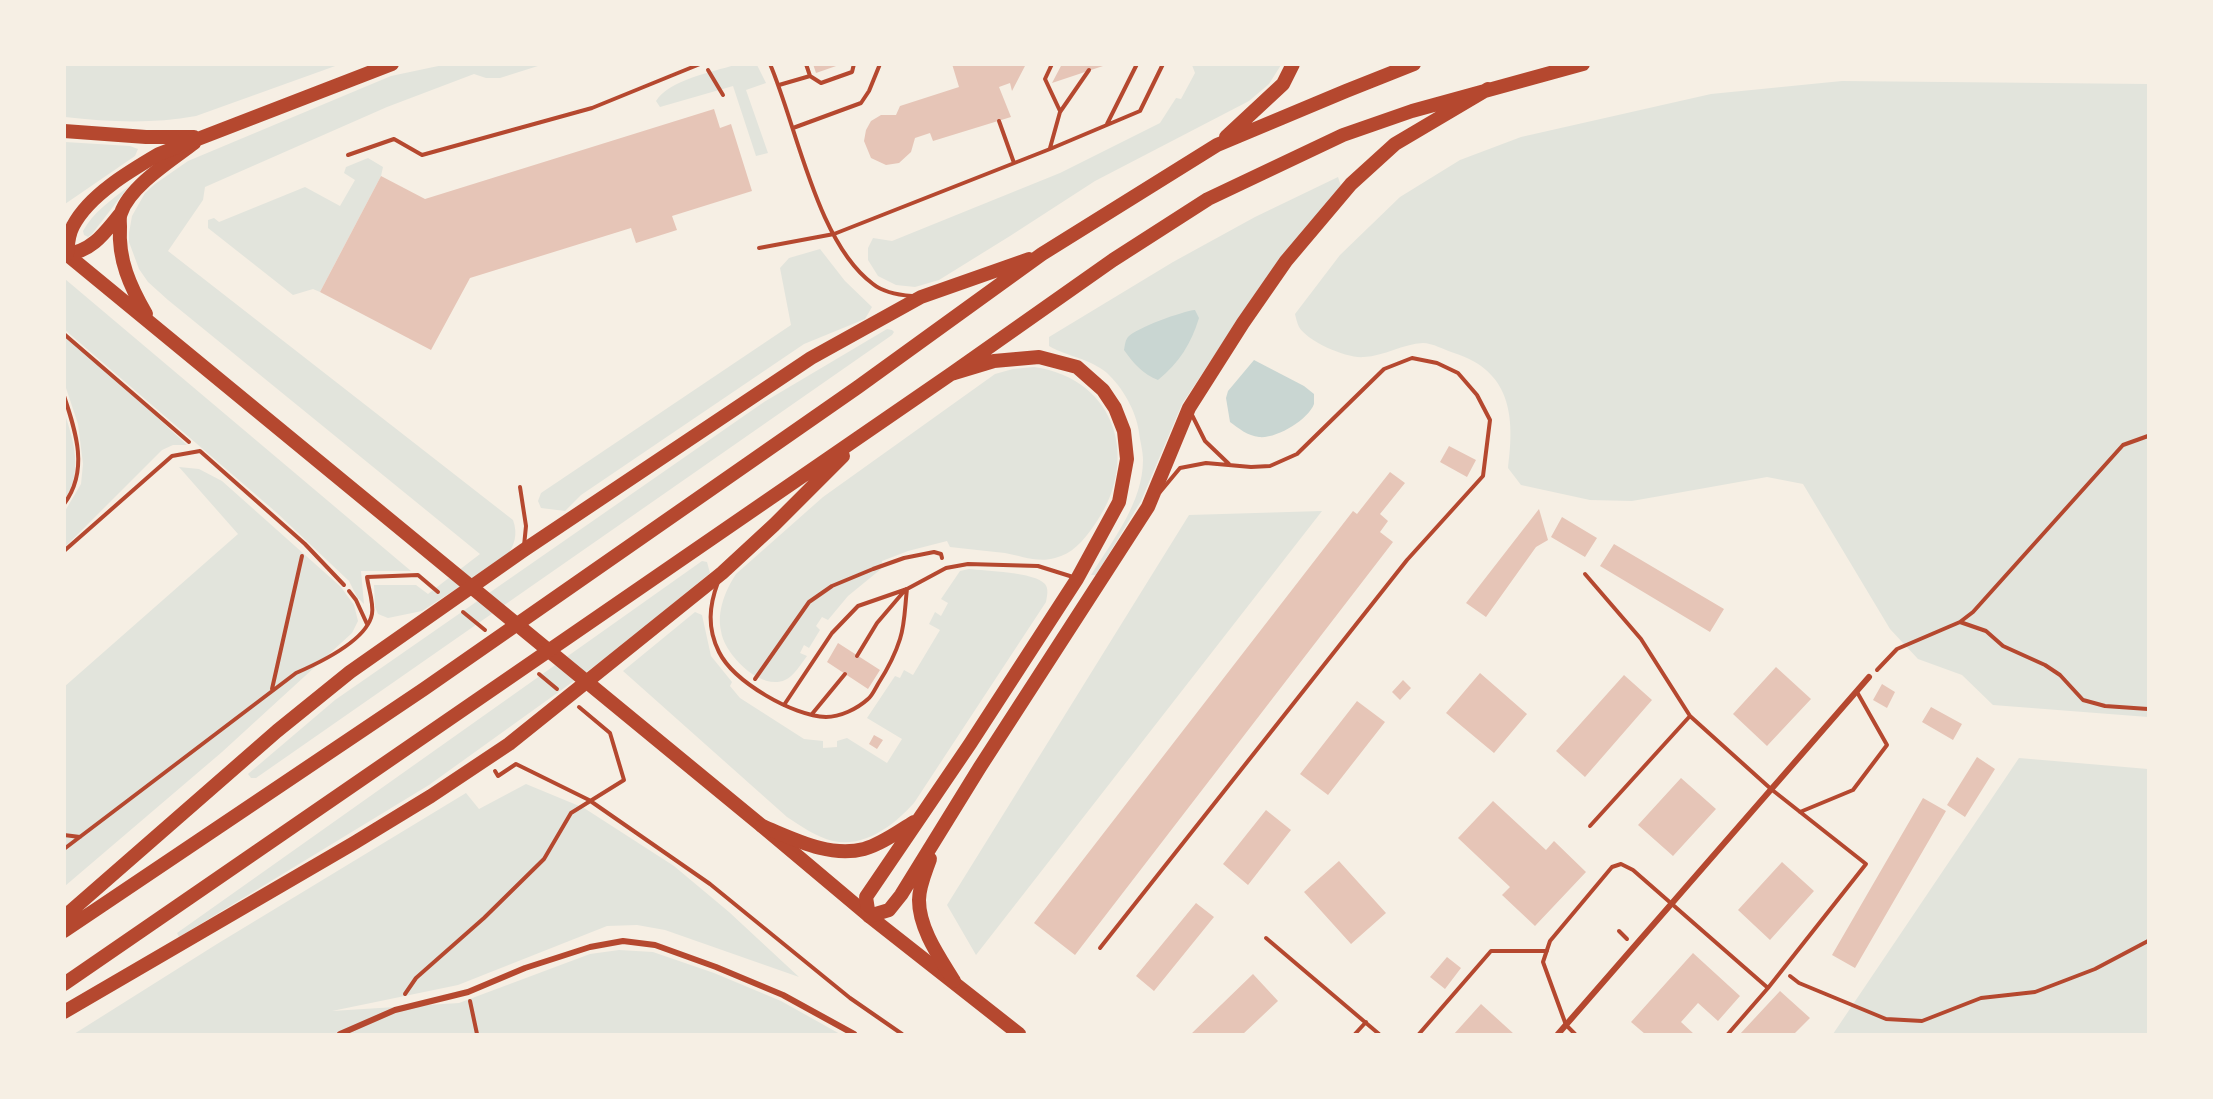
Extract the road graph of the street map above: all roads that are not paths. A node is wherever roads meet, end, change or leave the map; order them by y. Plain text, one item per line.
1 (392, 64) edge
2 (702, 64) edge
3 (770, 64) edge
4 (806, 64) edge
5 (854, 64) edge
6 (880, 64) edge
7 (1052, 64) edge
8 (1137, 64) edge
9 (1163, 64) edge
10 (1293, 64) edge
11 (1414, 64) edge
12 (1583, 64) edge
13 (1089, 70) dead end
14 (810, 76) junction
15 (779, 85) junction
16 (1488, 89) junction
17 (1060, 112) junction
18 (999, 121) dead end
19 (1107, 124) junction
20 (793, 128) junction
21 (64, 131) edge
22 (202, 137) junction
23 (1217, 145) junction
24 (1050, 149) junction
25 (348, 155) dead end
26 (1014, 163) junction
27 (121, 213) junction
28 (834, 234) junction
29 (759, 249) dead end
30 (66, 253) edge
31 (1042, 254) junction
32 (921, 297) junction
33 (151, 324) junction
34 (951, 374) junction
35 (1189, 408) junction
36 (867, 432) junction
37 (1229, 464) junction
38 (520, 487) dead end
39 (1148, 507) junction
40 (524, 550) junction
41 (64, 552) edge
42 (722, 573) junction
43 (1585, 574) dead end
44 (1077, 579) junction
45 (344, 585) dead end
46 (907, 589) junction
47 (1095, 589) junction
48 (857, 656) dead end
49 (845, 674) dead end
50 (1869, 677) road end
51 (1857, 691) junction
52 (784, 705) junction
53 (812, 714) junction
54 (1690, 716) junction
55 (1771, 789) junction
56 (1800, 812) junction
57 (918, 819) junction
58 (762, 826) junction
59 (1590, 826) dead end
60 (939, 831) junction
61 (1671, 903) junction
62 (869, 916) junction
63 (64, 917) edge
64 (64, 931) edge
65 (1266, 938) dead end
66 (1100, 948) dead end
67 (1547, 951) junction
68 (954, 981) junction
69 (64, 984) edge
70 (1768, 988) junction
71 (64, 1012) edge
72 (1366, 1022) junction
73 (1566, 1025) junction
74 (340, 1035) edge
75 (854, 1035) edge
76 (1019, 1035) edge
77 (1355, 1035) edge
78 (1379, 1035) edge
79 (1419, 1035) edge
80 (1558, 1035) edge
81 (1575, 1035) edge
82 (1728, 1035) edge

1 - 22 main road
2 - 25 lane
3 - 15 lane
4 - 14 lane
5 - 14 lane
6 - 20 lane
7 - 17 lane
8 - 19 lane
9 - 19 lane
10 - 23 main road
11 - 23 main road
12 - 16 main road
13 - 17 lane
14 - 15 lane
15 - 20 lane
16 - 34 main road
16 - 35 main road
17 - 24 lane
18 - 26 lane
19 - 24 lane
20 - 28 lane
21 - 22 main road
22 - 27 main road
22 - 30 main road
23 - 31 main road
24 - 26 lane
26 - 28 lane
27 - 30 main road
27 - 33 main road
28 - 29 lane
28 - 32 lane
30 - 33 main road
31 - 32 main road
31 - 64 main road
32 - 40 main road
33 - 58 main road
34 - 36 main road
34 - 44 main road
35 - 37 lane
35 - 39 main road
36 - 42 main road
36 - 69 main road
37 - 39 lane
37 - 66 lane
38 - 40 lane
39 - 47 main road
40 - 63 main road
41 - 45 lane
42 - 52 lane
42 - 71 main road
43 - 54 lane
44 - 46 lane
44 - 47 lane
44 - 57 main road
46 - 48 lane
46 - 52 lane
46 - 53 lane
47 - 60 main road
49 - 53 lane
50 - 51 street
51 - 55 street
51 - 56 lane
52 - 53 lane
54 - 55 lane
54 - 59 lane
55 - 56 lane
55 - 61 street
56 - 70 lane
57 - 58 main road
57 - 62 main road
58 - 62 main road
60 - 62 main road
60 - 68 main road
61 - 67 lane
61 - 70 lane
61 - 73 street
62 - 68 main road
65 - 72 lane
67 - 73 lane
67 - 79 lane
68 - 76 main road
70 - 82 lane
72 - 77 lane
72 - 78 lane
73 - 80 street
73 - 81 lane
74 - 75 street

